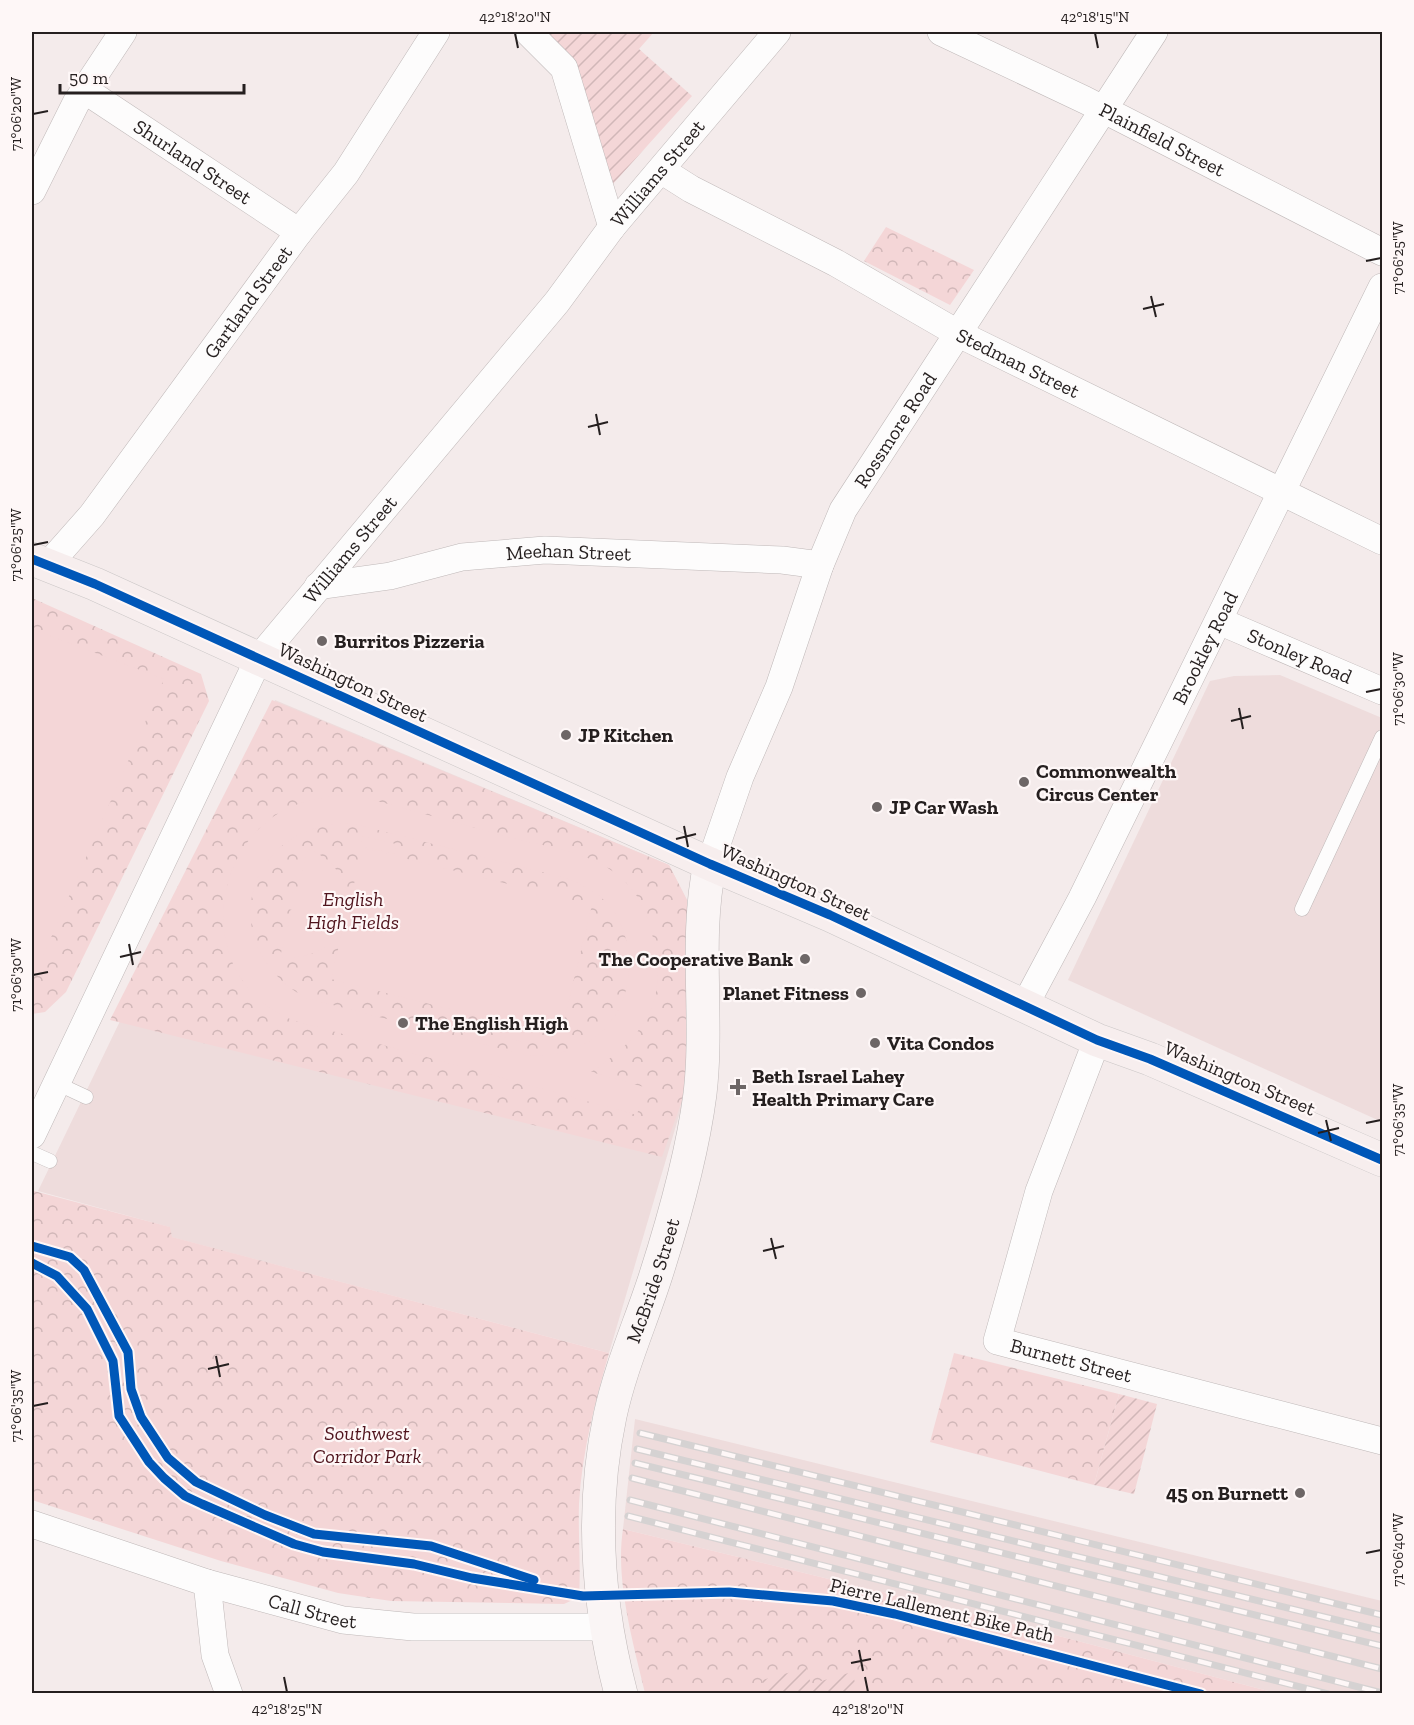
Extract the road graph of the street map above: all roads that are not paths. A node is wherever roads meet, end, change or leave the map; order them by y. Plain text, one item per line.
1 (123, 32) edge
2 (436, 32) edge
3 (528, 32) edge
4 (777, 32) edge
5 (941, 32) edge
6 (1154, 32) edge
7 (87, 91) junction
8 (1104, 110) junction
9 (661, 170) junction
10 (32, 191) edge
11 (612, 227) junction
12 (299, 232) junction
13 (1383, 252) edge
14 (1383, 287) edge
15 (959, 334) junction
16 (1280, 493) junction
17 (1383, 541) edge
18 (39, 562) edge
19 (820, 565) junction
20 (318, 586) junction
21 (1219, 621) junction
22 (259, 658) junction
23 (1383, 692) edge
24 (1383, 737) edge
25 (710, 864) junction
26 (1302, 909) dead end
27 (1025, 1005) junction
28 (1097, 1040) junction
29 (56, 1083) junction
30 (86, 1097) dead end
31 (32, 1135) edge
32 (32, 1153) edge
33 (1383, 1160) edge
34 (50, 1161) dead end
35 (1383, 1441) edge
36 (32, 1524) edge
37 (207, 1583) junction
38 (605, 1627) junction
39 (229, 1694) edge
40 (621, 1694) edge

1 - 7 street
2 - 12 street, Gartland Street
3 - 11 street
4 - 9 street, Williams Street
5 - 8 street, Plainfield Street
6 - 8 street, Rossmore Road
7 - 10 street
7 - 12 street, Shurland Street
8 - 13 street, Plainfield Street
8 - 15 street, Rossmore Road
9 - 11 street, Williams Street
9 - 15 street, Stedman Street
11 - 20 street, Williams Street
12 - 18 street, Gartland Street
14 - 16 street, Brookley Road
15 - 16 street, Stedman Street
15 - 19 street, Rossmore Road
16 - 17 street, Stedman Street
16 - 21 street, Brookley Road
18 - 22 main road, Washington Street
19 - 20 street, Meehan Street
19 - 25 street, Rossmore Road
20 - 22 street, Williams Street
21 - 23 street, Stonley Road
21 - 27 street, Brookley Road
22 - 25 main road, Washington Street
22 - 29 street, Williams Street
24 - 26 lane
25 - 27 main road, Washington Street
25 - 38 street, McBride Street
27 - 28 main road, Washington Street
28 - 33 main road, Washington Street
28 - 35 street, Burnett Street
29 - 30 lane
29 - 31 street, Williams Street
32 - 34 lane
36 - 37 street, Call Street
37 - 38 street, Call Street
37 - 39 street
38 - 40 street, McBride Street

